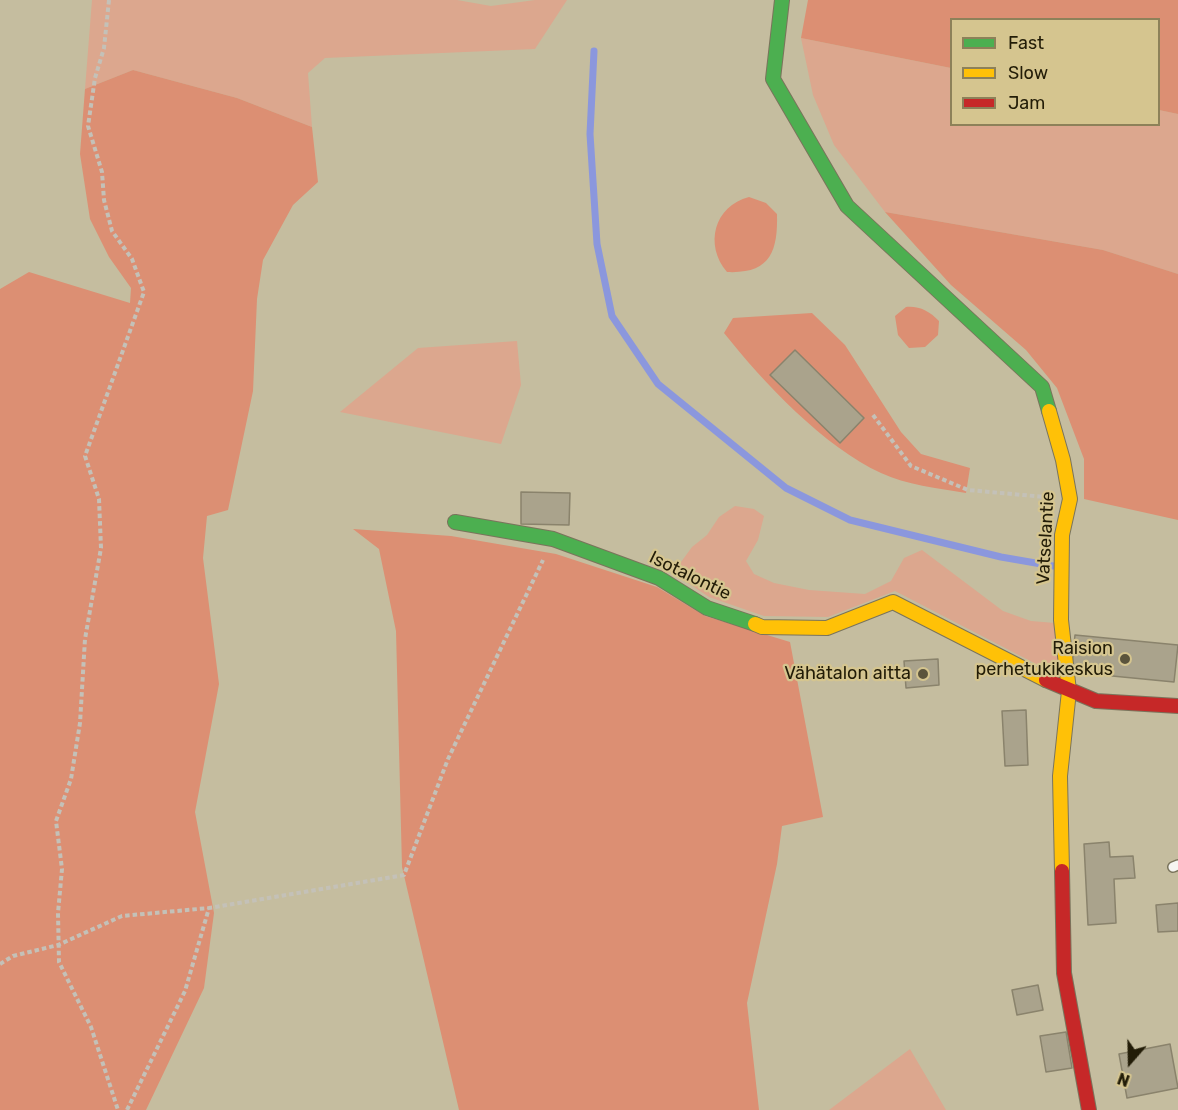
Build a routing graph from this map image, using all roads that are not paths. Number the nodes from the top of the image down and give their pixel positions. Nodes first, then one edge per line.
1 (782, 0) edge
2 (455, 522) dead end
3 (1069, 691) junction
4 (1178, 706) edge
5 (1089, 1110) edge

1 - 3 street, Vatselantie
2 - 3 street, Isotalontie
3 - 4 street, Isotalontie
3 - 5 street, Vatselantie

